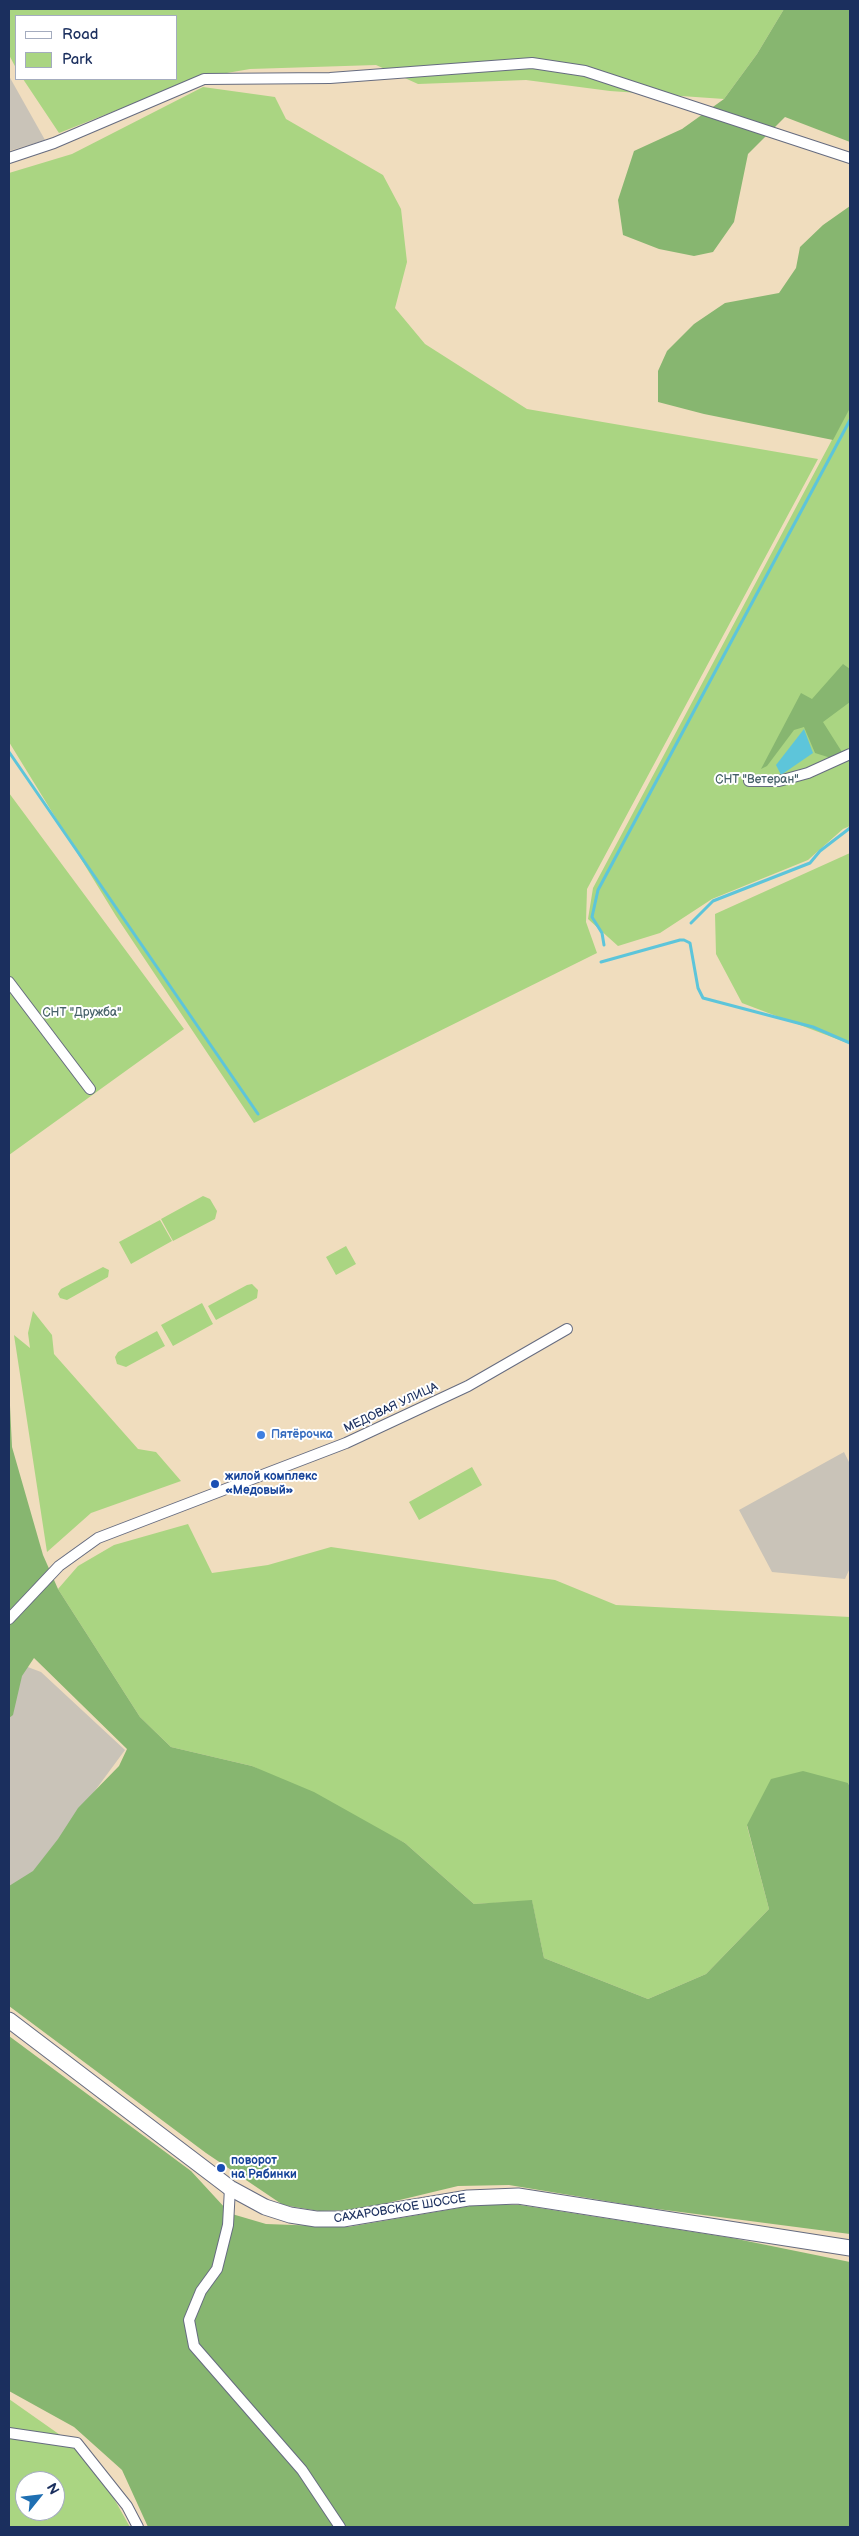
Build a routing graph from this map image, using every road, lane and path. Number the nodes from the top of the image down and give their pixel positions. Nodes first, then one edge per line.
1 (9, 158) edge
2 (850, 158) edge
3 (850, 754) edge
4 (749, 781) dead end
5 (9, 982) edge
6 (90, 1089) dead end
7 (567, 1329) dead end
8 (9, 1619) edge
9 (9, 2020) edge
10 (230, 2188) junction
11 (850, 2248) edge
12 (9, 2433) edge
13 (138, 2527) edge
14 (340, 2527) edge

1 - 2 street
3 - 4 street
5 - 6 street
7 - 8 street, МЕДОВАЯ УЛИЦА
9 - 10 main road, САХАРОВСКОЕ ШОССЕ
10 - 11 main road, САХАРОВСКОЕ ШОССЕ
10 - 14 street
12 - 13 street

